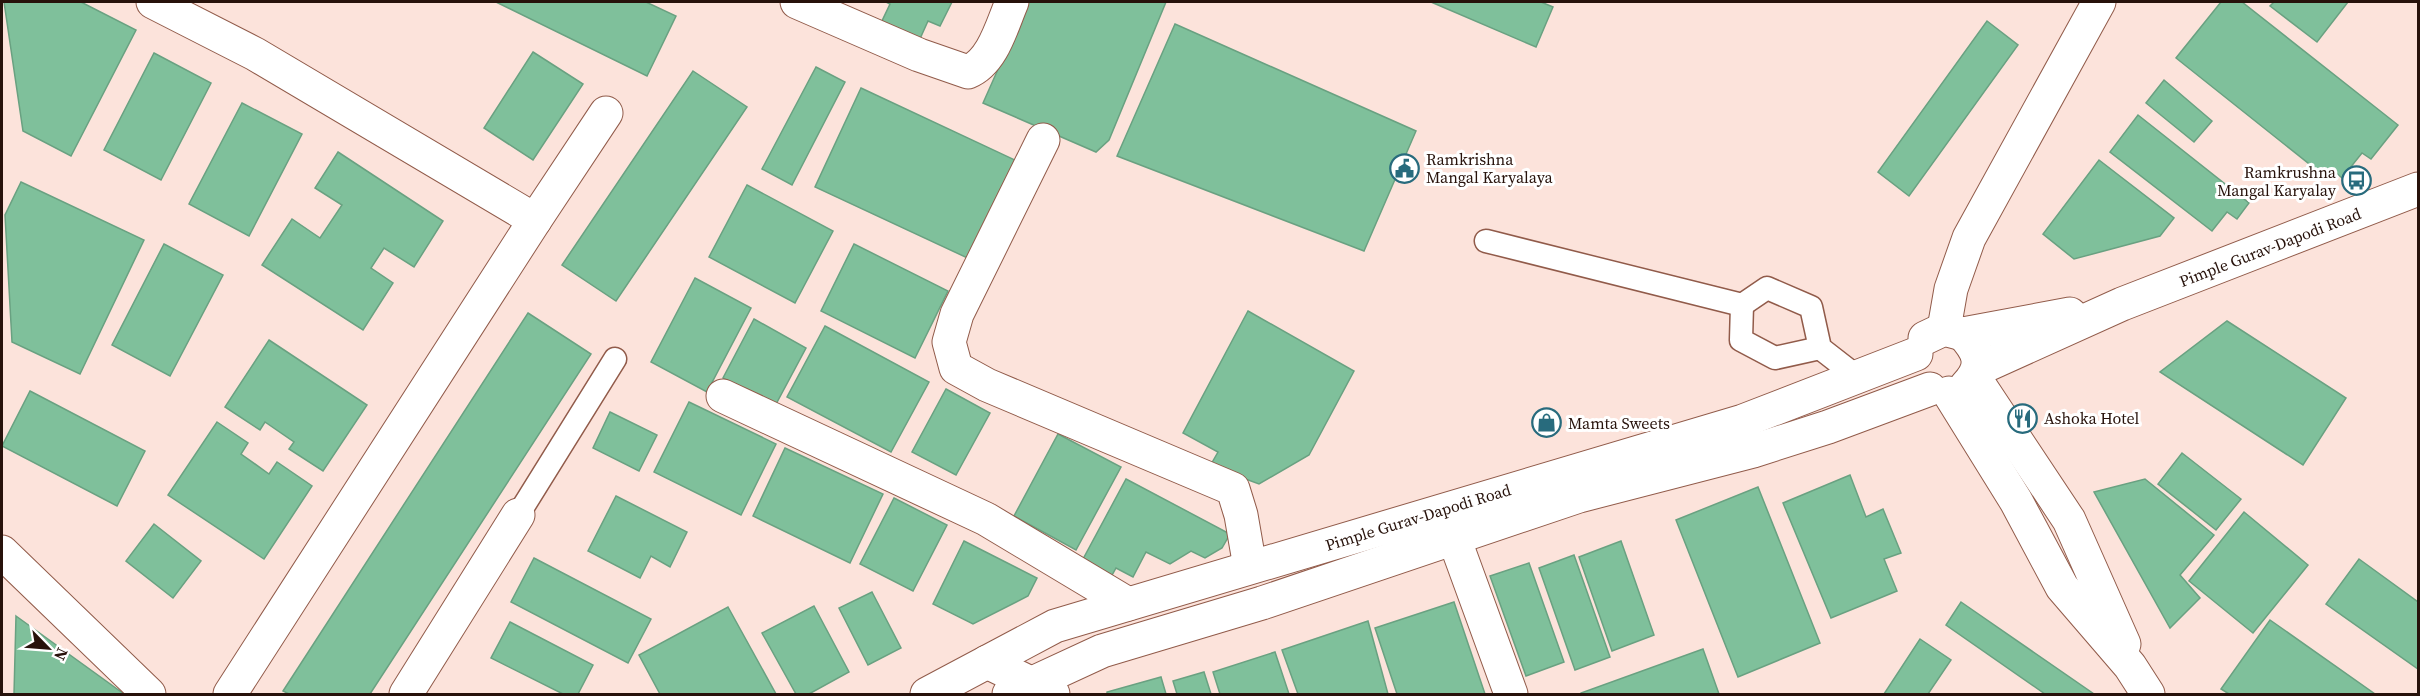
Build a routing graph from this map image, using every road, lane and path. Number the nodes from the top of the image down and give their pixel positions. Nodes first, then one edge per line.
1 (153, 2) edge
2 (797, 2) edge
3 (1012, 2) edge
4 (2098, 2) edge
5 (606, 113) dead end
6 (1043, 140) dead end
7 (2418, 189) edge
8 (535, 220) junction
9 (1486, 241) dead end
10 (2122, 304) junction
11 (1742, 305) junction
12 (1954, 332) junction
13 (1820, 348) junction
14 (1916, 354) junction
15 (615, 359) dead end
16 (1856, 376) junction
17 (1958, 382) junction
18 (723, 396) dead end
19 (518, 515) joint
20 (1454, 538) junction
21 (2, 552) edge
22 (1250, 567) junction
23 (1128, 604) junction
24 (987, 662) junction
25 (1031, 691) edge
26 (149, 694) edge
27 (230, 694) edge
28 (406, 694) edge
29 (927, 694) edge
30 (1511, 694) edge
31 (2148, 694) edge

1 - 8 street
2 - 3 street
4 - 12 street
5 - 8 street
6 - 22 street
7 - 10 street, Pimple Gurav-Dapodi Road
8 - 27 street
9 - 11 lane
10 - 12 street, Pimple Gurav-Dapodi Road
10 - 17 street, Pimple Gurav-Dapodi Road
11 - 13 lane
11 - 13 lane
12 - 14 street
12 - 17 street
13 - 16 lane
14 - 16 street, Pimple Gurav-Dapodi Road
14 - 17 street
15 - 19 lane
16 - 22 street, Pimple Gurav-Dapodi Road
17 - 20 street, Pimple Gurav-Dapodi Road
17 - 31 street
18 - 23 street
19 - 28 street
20 - 25 street, Pimple Gurav-Dapodi Road
20 - 30 street
21 - 26 street
22 - 23 street, Pimple Gurav-Dapodi Road
23 - 24 street, Pimple Gurav-Dapodi Road
24 - 25 street
24 - 29 street, Pimple Gurav-Dapodi Road

